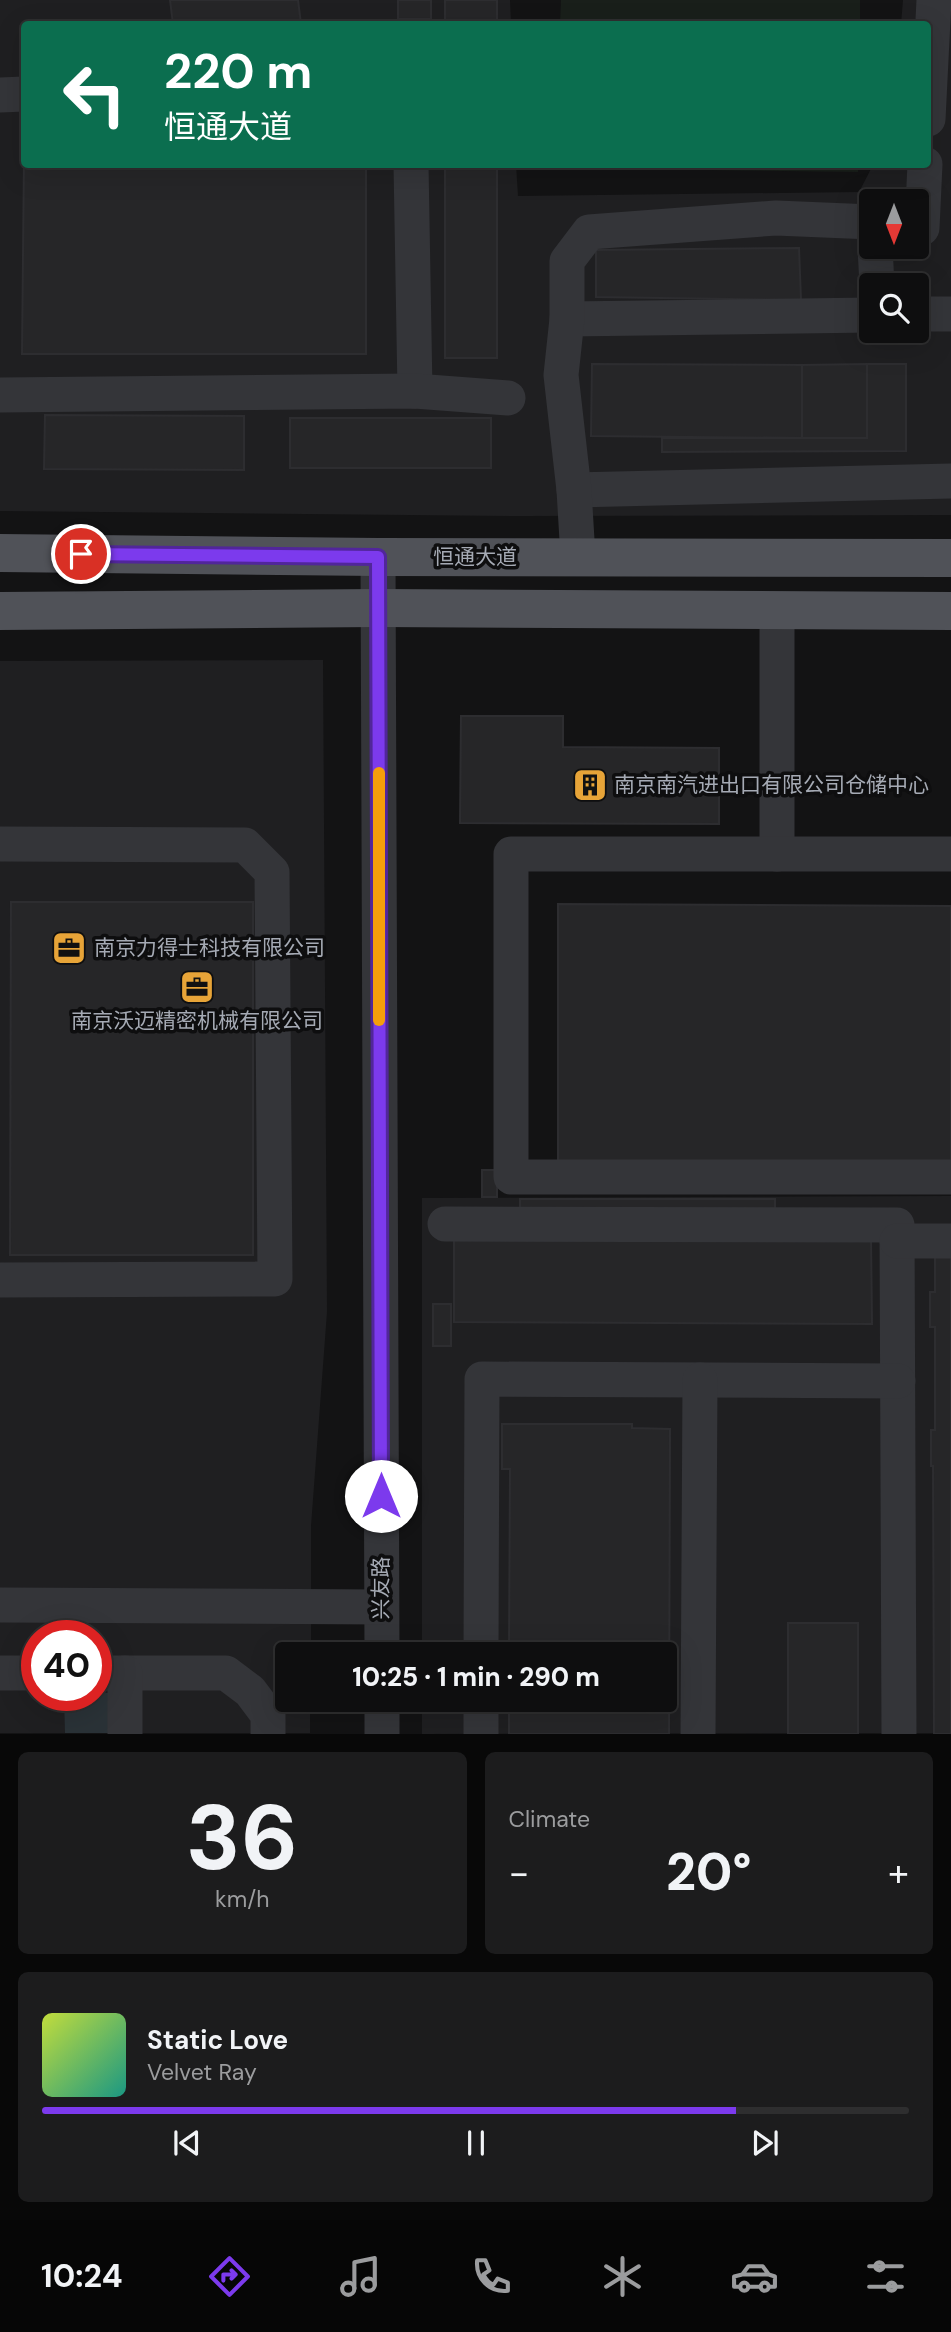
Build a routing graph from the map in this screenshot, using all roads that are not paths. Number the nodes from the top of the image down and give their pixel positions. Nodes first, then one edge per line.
1 (934, 0) edge
2 (931, 60) edge
3 (21, 94) edge
4 (0, 95) edge
5 (411, 168) edge
6 (925, 168) edge
7 (859, 221) edge
8 (930, 229) edge
9 (929, 314) edge
10 (951, 314) edge
11 (859, 315) edge
12 (567, 319) junction
13 (415, 391) junction
14 (0, 394) edge
15 (508, 398) dead end
16 (0, 414) edge
17 (951, 481) edge
18 (574, 490) junction
19 (0, 552) edge
20 (378, 557) junction
21 (578, 557) junction
22 (951, 558) edge
23 (378, 608) junction
24 (777, 610) junction
25 (0, 611) edge
26 (951, 611) edge
27 (0, 844) edge
28 (777, 854) junction
29 (951, 854) edge
30 (951, 1177) edge
31 (445, 1224) dead end
32 (897, 1241) junction
33 (951, 1241) edge
34 (0, 1280) edge
35 (700, 1380) junction
36 (898, 1381) junction
37 (0, 1605) edge
38 (381, 1607) junction
39 (382, 1642) edge
40 (481, 1642) edge
41 (0, 1673) edge
42 (21, 1673) edge
43 (112, 1673) edge
44 (112, 1677) edge
45 (382, 1712) edge
46 (481, 1712) edge
47 (125, 1734) edge
48 (268, 1734) edge
49 (382, 1734) edge
50 (481, 1734) edge
51 (698, 1734) edge
52 (899, 1734) edge

1 - 2 street
3 - 4 street
5 - 13 street
6 - 8 street
7 - 12 street
9 - 10 street
11 - 12 street
12 - 18 street
13 - 14 street
13 - 15 street
14 - 16 street
17 - 18 street
18 - 21 street
19 - 20 main road, 恒通大道
20 - 21 main road, 恒通大道
20 - 23 street, 兴友路
21 - 22 main road, 恒通大道
23 - 24 main road
23 - 25 main road
23 - 38 street, 兴友路
24 - 26 main road
24 - 28 street
27 - 34 street
28 - 29 street
28 - 30 street
31 - 32 street
32 - 33 street
32 - 36 street
35 - 36 street
35 - 40 street
35 - 51 street
36 - 52 street
37 - 38 street
38 - 39 street, 兴友路
41 - 42 street
43 - 48 street
44 - 47 street
45 - 49 street
46 - 50 street

